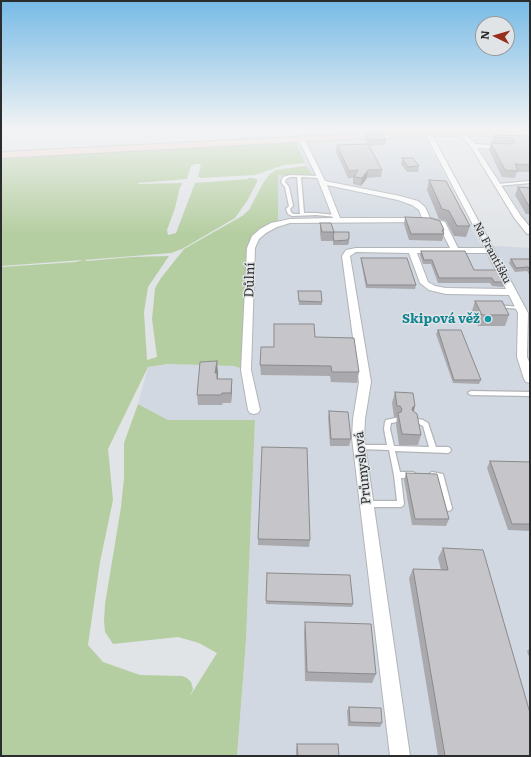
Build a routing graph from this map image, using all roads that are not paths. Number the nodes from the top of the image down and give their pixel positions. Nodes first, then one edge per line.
1 (313, 163) edge
2 (444, 163) edge
3 (484, 163) edge
4 (299, 177) junction
5 (321, 179) junction
6 (530, 182) edge
7 (498, 185) junction
8 (302, 215) junction
9 (337, 218) junction
10 (427, 220) junction
11 (530, 232) edge
12 (412, 250) junction
13 (455, 250) junction
14 (491, 251) junction
15 (513, 292) junction
16 (488, 307) edge
17 (521, 308) junction
18 (530, 379) edge
19 (471, 393) dead end
20 (530, 394) edge
21 (254, 410) dead end
22 (395, 420) dead end
23 (413, 420) edge
24 (359, 447) junction
25 (391, 447) junction
26 (433, 449) junction
27 (448, 450) dead end
28 (397, 475) junction
29 (367, 504) junction
30 (449, 508) dead end
31 (400, 756) edge

1 - 5 street
2 - 14 street, Na Františku
3 - 7 street
4 - 5 lane
4 - 8 lane
4 - 8 lane
5 - 9 street
5 - 10 street
6 - 7 lane
7 - 11 street
8 - 9 lane
9 - 10 street, Důlní
9 - 21 street, Důlní
10 - 13 street
12 - 13 street, Průmyslová
12 - 15 street
12 - 24 street, Průmyslová
13 - 14 street, Průmyslová
14 - 15 street, Na Františku
15 - 17 street, Na Františku
16 - 17 lane
17 - 18 street, Na Františku
19 - 20 lane
22 - 25 lane
23 - 26 lane
24 - 25 lane
24 - 29 street, Průmyslová
25 - 26 lane
25 - 28 lane
26 - 27 lane
28 - 29 lane
28 - 30 lane
29 - 31 street, Průmyslová

